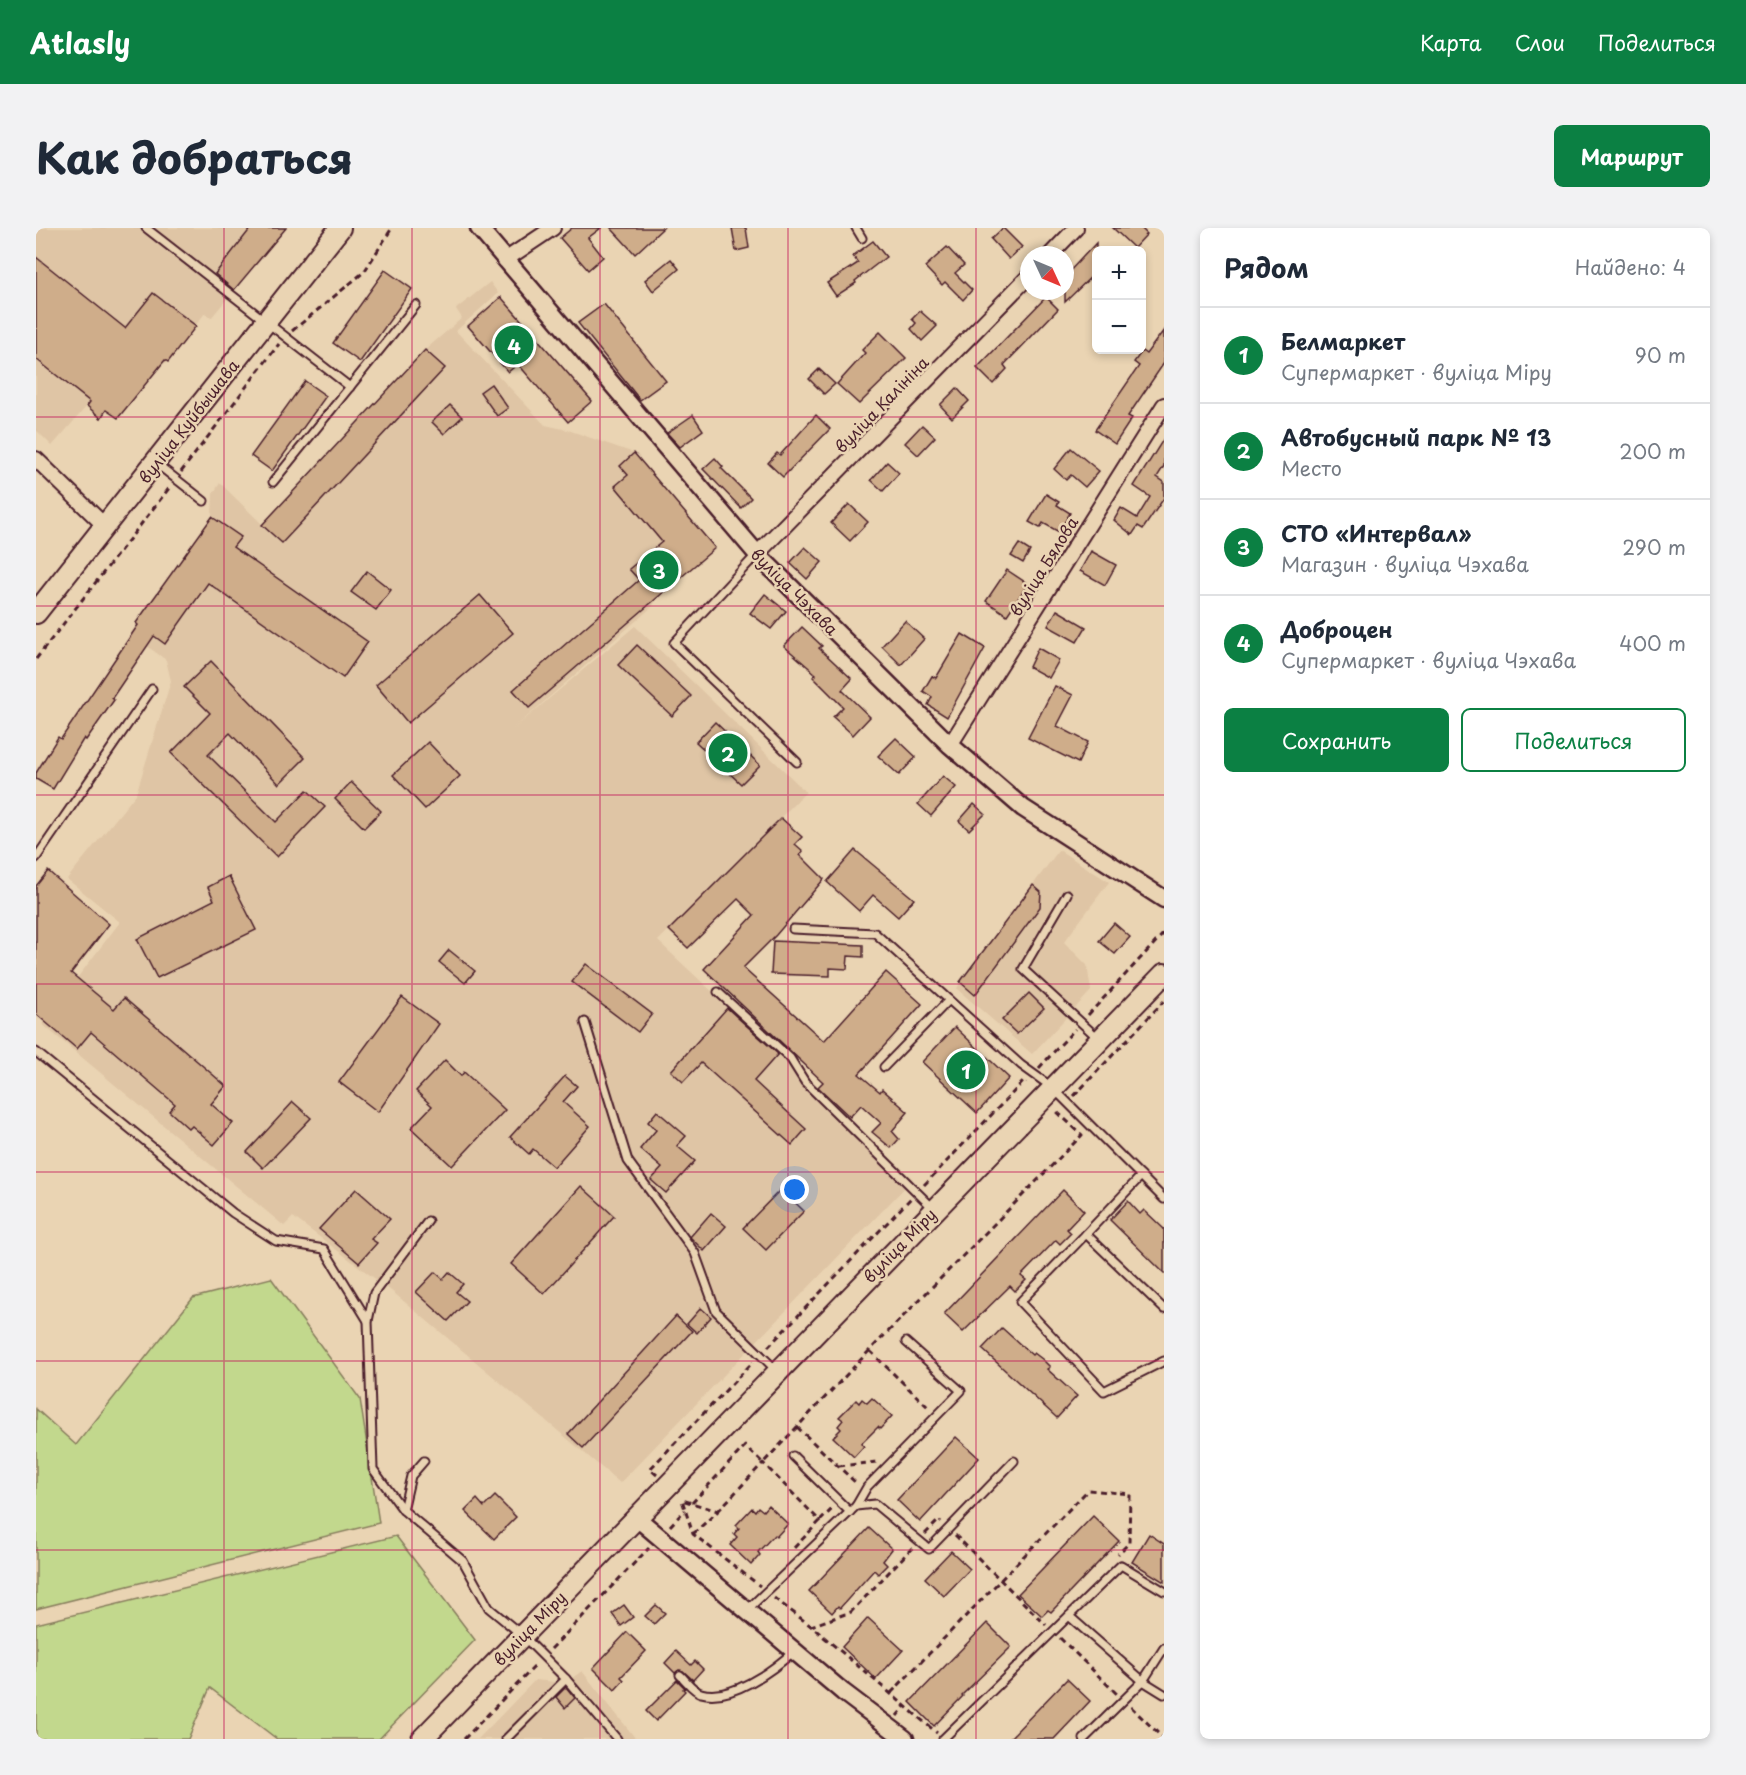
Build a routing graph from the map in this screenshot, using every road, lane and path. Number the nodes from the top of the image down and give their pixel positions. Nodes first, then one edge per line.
1 (146, 228) edge
2 (340, 228) edge
3 (392, 228) edge
4 (478, 228) edge
5 (553, 228) edge
6 (856, 228) edge
7 (1076, 228) edge
8 (862, 238) dead end
9 (1059, 246) edge
10 (505, 260) junction
11 (1020, 285) edge
12 (416, 304) dead end
13 (267, 322) junction
14 (285, 336) junction
15 (350, 387) junction
16 (1164, 405) edge
17 (36, 459) edge
18 (155, 462) junction
19 (176, 480) junction
20 (273, 482) dead end
21 (204, 501) dead end
22 (105, 526) junction
23 (757, 554) junction
24 (36, 613) edge
25 (36, 659) edge
26 (152, 689) dead end
27 (950, 745) junction
28 (797, 762) dead end
29 (36, 858) edge
30 (1067, 894) dead end
31 (1164, 899) edge
32 (793, 929) dead end
33 (1164, 933) edge
34 (1164, 974) edge
35 (718, 992) dead end
36 (949, 1000) junction
37 (1164, 1001) edge
38 (585, 1022) dead end
39 (1081, 1023) junction
40 (1100, 1040) junction
41 (36, 1052) edge
42 (885, 1067) dead end
43 (1033, 1074) junction
44 (1053, 1088) junction
45 (1067, 1103) junction
46 (1058, 1113) dead end
47 (1141, 1176) junction
48 (1164, 1199) edge
49 (934, 1209) junction
50 (428, 1221) dead end
51 (1086, 1234) junction
52 (1164, 1308) edge
53 (368, 1321) junction
54 (906, 1342) dead end
55 (869, 1351) dead end
56 (1164, 1361) edge
57 (777, 1372) junction
58 (924, 1416) dead end
59 (797, 1427) dead end
60 (793, 1456) dead end
61 (424, 1461) dead end
62 (1014, 1461) dead end
63 (763, 1463) junction
64 (838, 1466) junction
65 (872, 1469) dead end
66 (840, 1502) junction
67 (692, 1503) junction
68 (856, 1506) junction
69 (403, 1510) junction
70 (685, 1510) junction
71 (718, 1511) junction
72 (850, 1512) junction
73 (637, 1518) junction
74 (820, 1521) junction
75 (948, 1529) junction
76 (693, 1534) junction
77 (659, 1537) junction
78 (919, 1540) junction
79 (789, 1553) dead end
80 (1113, 1560) dead end
81 (766, 1577) dead end
82 (1001, 1581) junction
83 (758, 1585) junction
84 (766, 1591) junction
85 (1164, 1592) edge
86 (747, 1610) junction
87 (1069, 1616) junction
88 (811, 1626) junction
89 (1053, 1631) junction
90 (522, 1635) junction
91 (1164, 1648) edge
92 (795, 1651) junction
93 (544, 1657) junction
94 (680, 1675) dead end
95 (566, 1679) junction
96 (1143, 1681) junction
97 (891, 1693) junction
98 (1164, 1694) edge
99 (1124, 1700) junction
100 (941, 1736) edge
101 (422, 1739) edge
102 (464, 1739) edge
103 (506, 1739) edge
104 (617, 1739) edge
105 (905, 1739) edge
106 (1084, 1739) edge
107 (1164, 1739) edge

1 - 13 lane
2 - 13 main road, вуліца Куйбышава
3 - 14 path
4 - 10 street, вуліца Чэхава
5 - 10 street
6 - 8 lane
7 - 9 street
10 - 23 street, вуліца Чэхава
11 - 23 street, вуліца Калініна
12 - 15 lane
13 - 14 lane
13 - 18 main road, вуліца Куйбышава
14 - 15 lane
14 - 19 path
15 - 20 lane
16 - 27 street, вуліца Бялова
17 - 22 street
18 - 19 lane
18 - 22 main road, вуліца Куйбышава
19 - 21 lane
19 - 25 path
22 - 24 main road, вуліца Куйбышава
23 - 27 street, вуліца Чэхава
23 - 28 lane
26 - 29 lane
27 - 31 street, вуліца Чэхава
30 - 39 lane
32 - 36 lane
33 - 39 path
34 - 40 main road, вуліца Міру
35 - 49 lane
36 - 42 lane
36 - 43 lane
37 - 45 path
38 - 57 lane
39 - 40 lane
39 - 43 path
40 - 44 main road, вуліца Міру
41 - 53 lane
43 - 44 lane
44 - 45 lane
44 - 49 main road, вуліца Міру
45 - 46 path
45 - 47 lane
47 - 48 lane
47 - 51 lane
49 - 57 main road, вуліца Міру
50 - 53 lane
51 - 52 lane
51 - 56 lane
53 - 69 lane
54 - 68 lane
55 - 58 path
57 - 73 main road, вуліца Міру
59 - 64 path
60 - 66 lane
61 - 69 lane
62 - 75 lane
63 - 67 path
63 - 71 path
63 - 74 path
64 - 65 path
64 - 66 path
66 - 72 lane
66 - 74 path
67 - 70 path
67 - 71 path
68 - 72 lane
68 - 78 lane
69 - 90 lane
70 - 76 path
70 - 77 path
71 - 76 path
72 - 84 lane
73 - 77 street
73 - 90 main road, вуліца Міру
74 - 79 path
75 - 78 path
75 - 78 lane
75 - 82 path
76 - 83 path
77 - 86 street
77 - 93 path
78 - 88 path
80 - 82 path
81 - 83 path
82 - 89 path
82 - 97 path
83 - 84 path
84 - 86 lane
84 - 88 path
85 - 87 lane
86 - 92 street
87 - 89 lane
87 - 96 lane
88 - 97 path
89 - 99 path
89 - 100 lane
90 - 93 lane
90 - 101 main road, вуліца Міру
91 - 96 lane
92 - 94 lane
92 - 105 street
93 - 95 lane
93 - 102 path
95 - 103 lane
95 - 104 lane
96 - 98 lane
96 - 99 lane
97 - 100 path
99 - 106 lane
99 - 107 path

